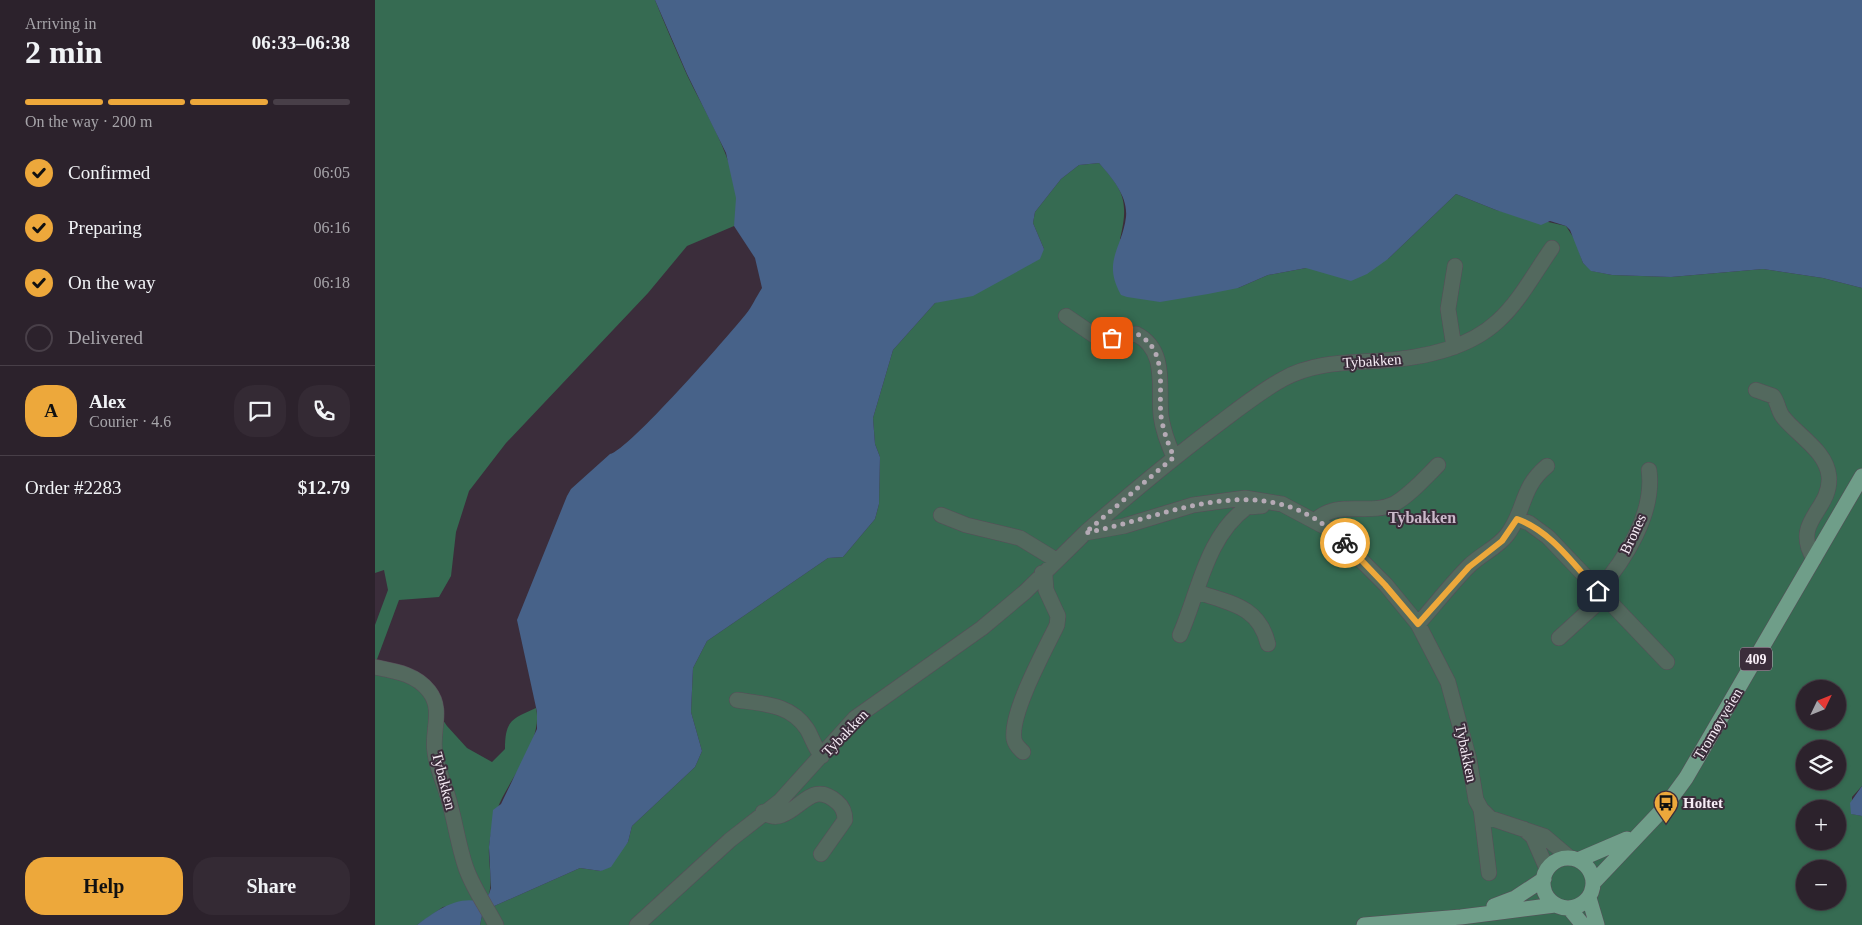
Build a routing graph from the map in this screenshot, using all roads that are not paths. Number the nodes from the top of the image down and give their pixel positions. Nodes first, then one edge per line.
1 (1552, 248) dead end
2 (1455, 266) dead end
3 (1066, 316) dead end
4 (1454, 347) junction
5 (1756, 390) dead end
6 (1174, 457) junction
7 (1438, 465) dead end
8 (1547, 466) dead end
9 (1649, 470) dead end
10 (1862, 476) edge
11 (1264, 500) junction
12 (941, 515) dead end
13 (1517, 519) junction
14 (1316, 520) junction
15 (1085, 533) junction
16 (1814, 559) junction
17 (1056, 560) junction
18 (1042, 573) junction
19 (1197, 592) junction
20 (1601, 594) junction
21 (1418, 624) junction
22 (1180, 636) dead end
23 (1559, 638) dead end
24 (1268, 644) dead end
25 (1667, 662) dead end
26 (375, 667) edge
27 (737, 700) dead end
28 (1023, 752) dead end
29 (822, 756) junction
30 (1481, 809) junction
31 (763, 812) junction
32 (1523, 828) junction
33 (1637, 834) junction
34 (821, 854) dead end
35 (1574, 859) junction
36 (1489, 873) dead end
37 (1545, 874) junction
38 (1593, 883) junction
39 (1589, 898) junction
40 (1562, 907) junction
41 (1477, 913) junction
42 (493, 920) edge
43 (637, 925) edge
44 (1364, 925) edge
45 (1583, 925) edge
46 (1597, 925) edge

1 - 4 street, Tybakken
2 - 4 street
3 - 6 street
4 - 6 street, Tybakken
5 - 16 street
6 - 15 street, Tybakken
7 - 14 street
8 - 13 street
9 - 20 street, Brones
10 - 16 main road, Tromøyveien / 409
11 - 14 street, Tybakken
11 - 15 street, Tybakken
11 - 19 street
12 - 17 street
13 - 20 street
13 - 21 street
14 - 21 street, Tybakken
15 - 17 street, Tybakken
16 - 33 main road, Tromøyveien / 409
17 - 18 street, Tybakken
18 - 28 street
18 - 29 street, Tybakken
19 - 22 street
19 - 24 street
20 - 23 street, Brones
20 - 25 street
21 - 30 street, Tybakken
26 - 42 street, Tybakken
27 - 29 street
29 - 31 street, Tybakken
30 - 32 street
30 - 36 street, Tybakken
31 - 34 street
31 - 43 street, Tybakken
32 - 35 street
32 - 37 street
33 - 35 main road, Tromøyveien / 409
33 - 38 main road, Tromøyveien / 409
35 - 37 main road, 409
35 - 38 main road
37 - 40 main road
37 - 41 main road, 409
38 - 39 main road, 409
39 - 40 main road, 409
39 - 46 main road
40 - 41 main road, 409
40 - 45 main road
41 - 44 main road, 409

